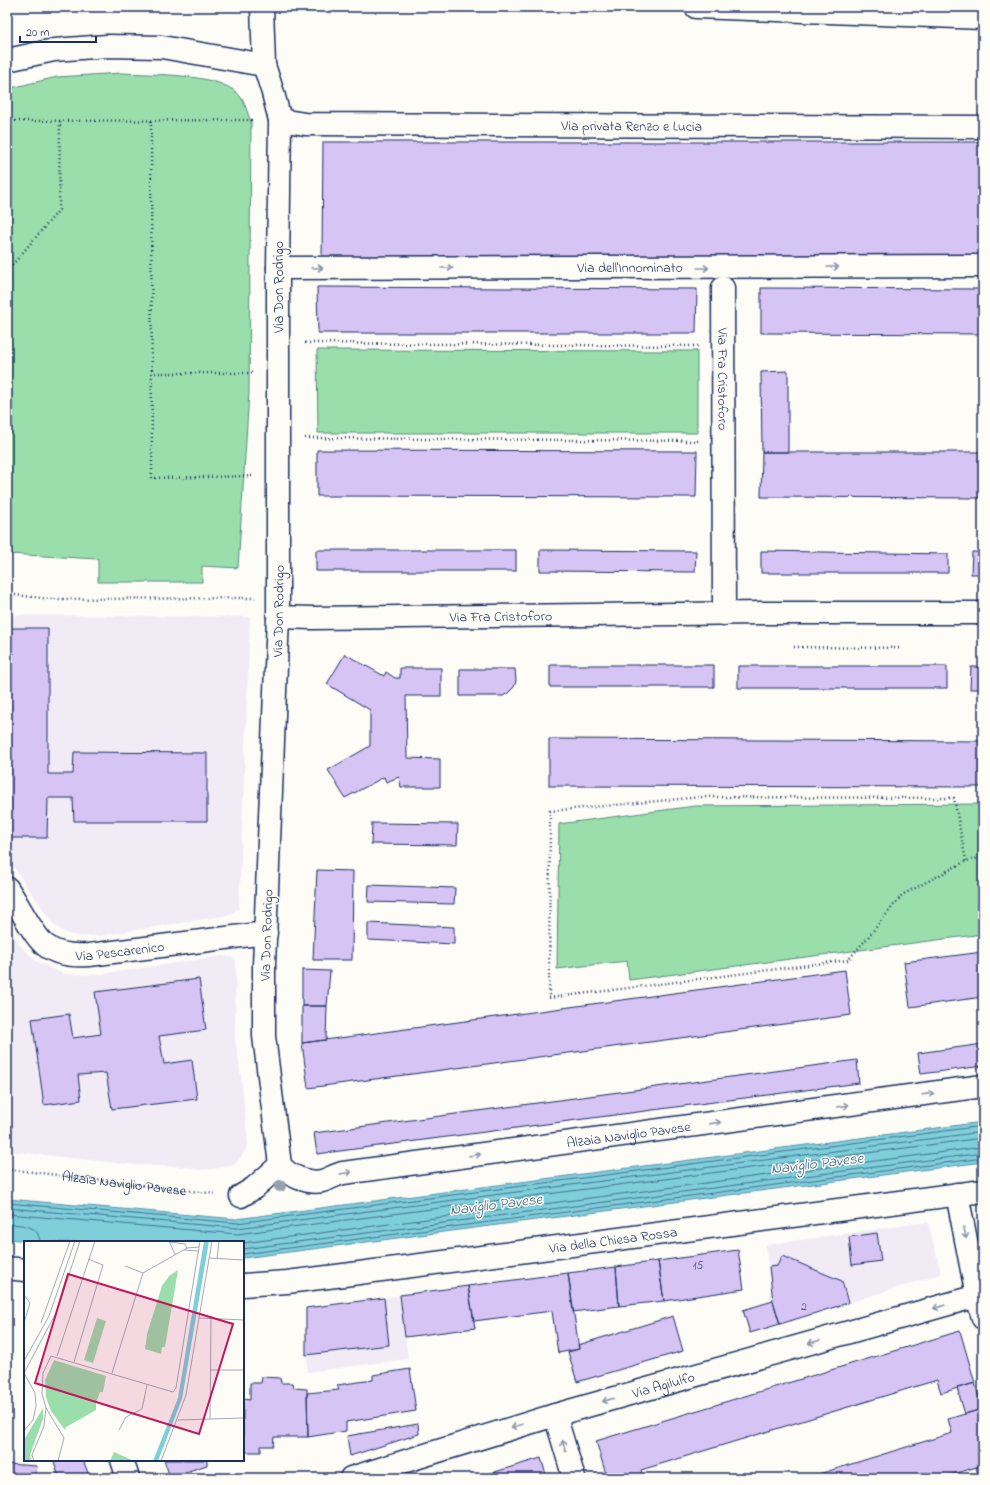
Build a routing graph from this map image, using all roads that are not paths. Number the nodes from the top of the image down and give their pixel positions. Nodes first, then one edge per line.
1 (262, 7) edge
2 (696, 7) edge
3 (961, 18) junction
4 (983, 18) edge
5 (983, 21) edge
6 (7, 60) edge
7 (264, 65) junction
8 (280, 120) junction
9 (983, 127) edge
10 (983, 266) edge
11 (278, 268) junction
12 (723, 288) dead end
13 (983, 613) edge
14 (724, 614) junction
15 (278, 617) junction
16 (7, 888) edge
17 (266, 932) junction
18 (983, 1086) edge
19 (280, 1165) junction
20 (983, 1191) edge
21 (957, 1194) junction
22 (241, 1196) road end
23 (7, 1268) edge
24 (24, 1270) edge
25 (244, 1285) edge
26 (977, 1296) junction
27 (983, 1318) edge
28 (555, 1415) junction
29 (122, 1461) edge
30 (128, 1478) edge
31 (351, 1478) edge
32 (574, 1478) edge

1 - 7 main road, Via Don Rodrigo
2 - 3 main road
3 - 4 main road
3 - 5 main road
6 - 7 main road
7 - 8 main road, Via Don Rodrigo
8 - 9 main road, Via privata Renzo e Lucia
8 - 11 main road, Via Don Rodrigo
11 -> 10 main road, Via dell'Innominato
11 - 15 main road, Via Don Rodrigo
12 - 14 main road, Via Fra Cristoforo
13 - 14 main road, Via Fra Cristoforo
14 - 15 main road, Via Fra Cristoforo
15 - 17 main road, Via Don Rodrigo
16 - 17 main road, Via Pescarenico
17 - 19 main road, Via Don Rodrigo
19 -> 18 main road, Alzaia Naviglio Pavese
19 - 22 main road
20 - 21 main road, Via della Chiesa Rossa
21 - 25 main road, Via della Chiesa Rossa
21 -> 26 main road
23 - 24 main road
26 - 27 main road
26 -> 28 main road, Via Agilulfo
28 -> 31 main road, Via Agilulfo
32 -> 28 main road
29 - 30 main road

